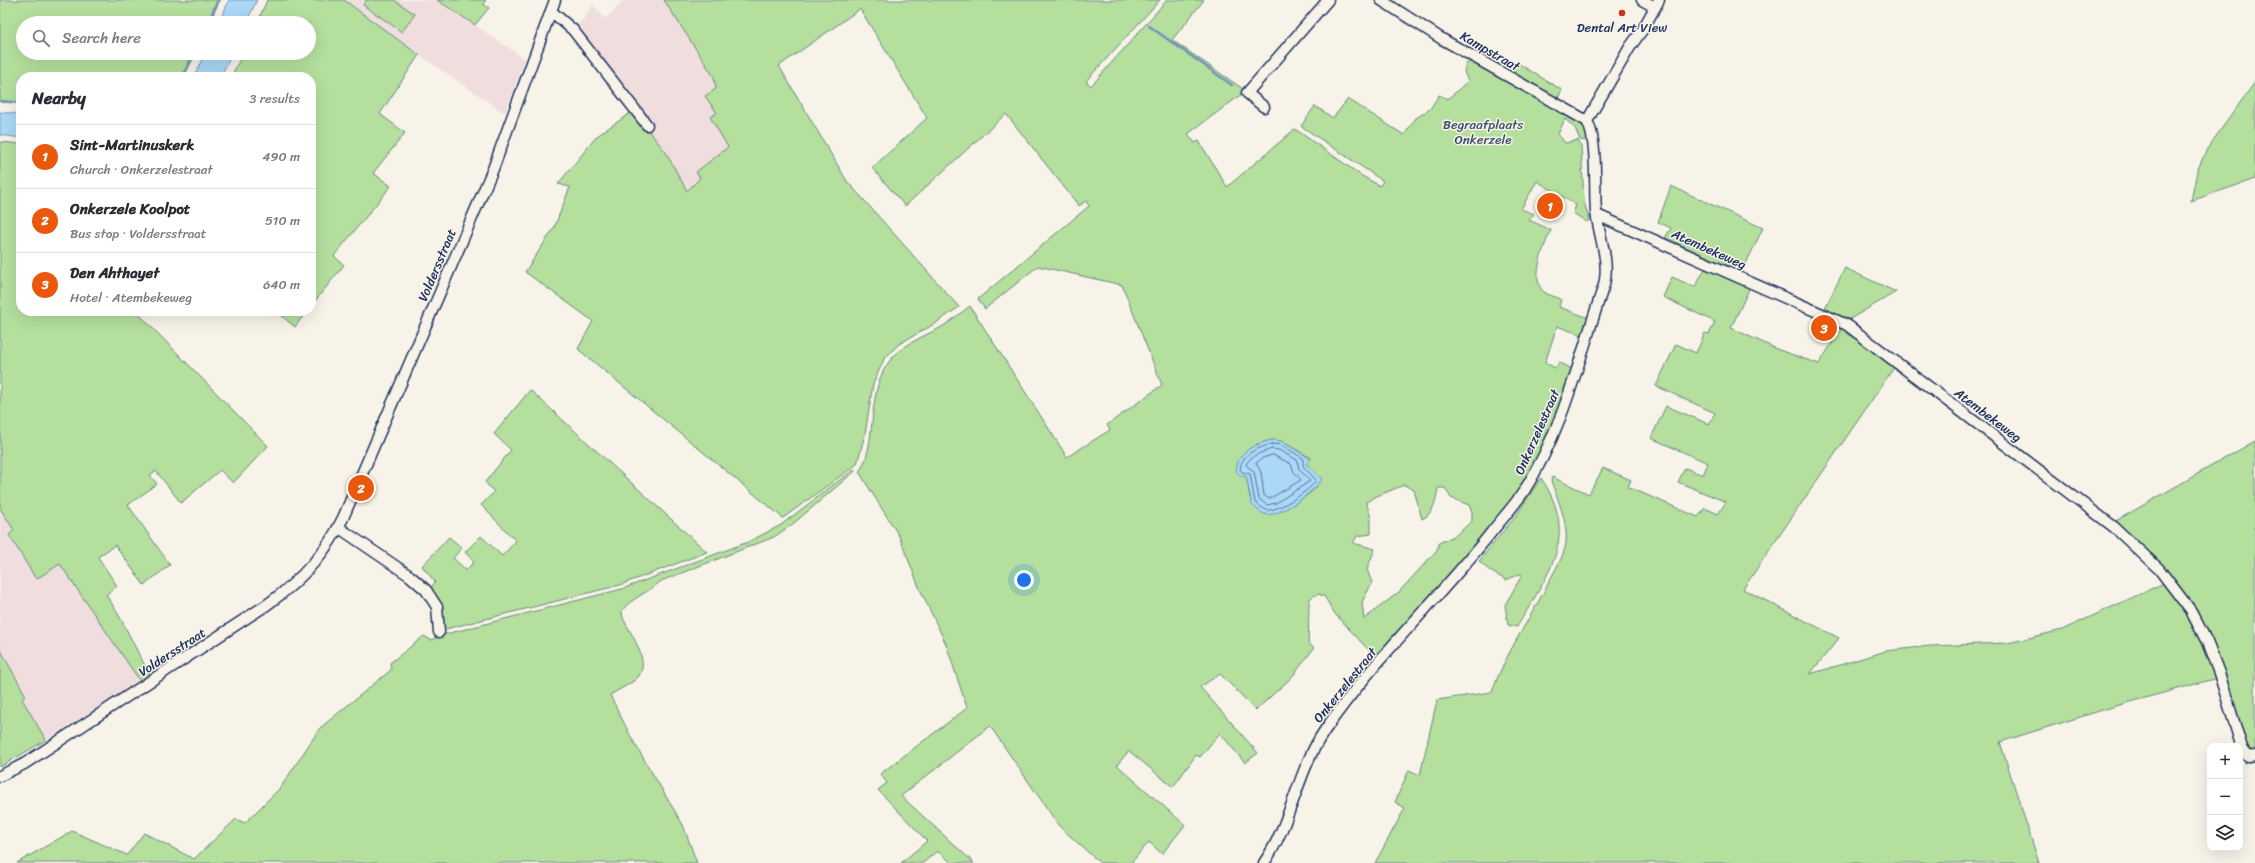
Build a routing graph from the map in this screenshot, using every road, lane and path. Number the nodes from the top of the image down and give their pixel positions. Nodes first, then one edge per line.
1 (555, 0) edge
2 (1328, 0) edge
3 (1381, 0) edge
4 (1642, 0) edge
5 (1657, 4) edge
6 (551, 11) junction
7 (1264, 107) dead end
8 (1586, 122) junction
9 (647, 125) dead end
10 (1597, 214) junction
11 (338, 527) junction
12 (440, 632) dead end
13 (2252, 756) edge
14 (0, 776) edge
15 (1264, 863) edge

1 - 6 street, Voldersstraat
2 - 7 street
3 - 8 street, Kampstraat
4 - 5 street
5 - 8 street
6 - 9 street
6 - 11 street, Voldersstraat
8 - 10 street, Onkerzelestraat
10 - 13 street, Atembekeweg
10 - 15 street, Onkerzelestraat
11 - 12 street
11 - 14 street, Voldersstraat

